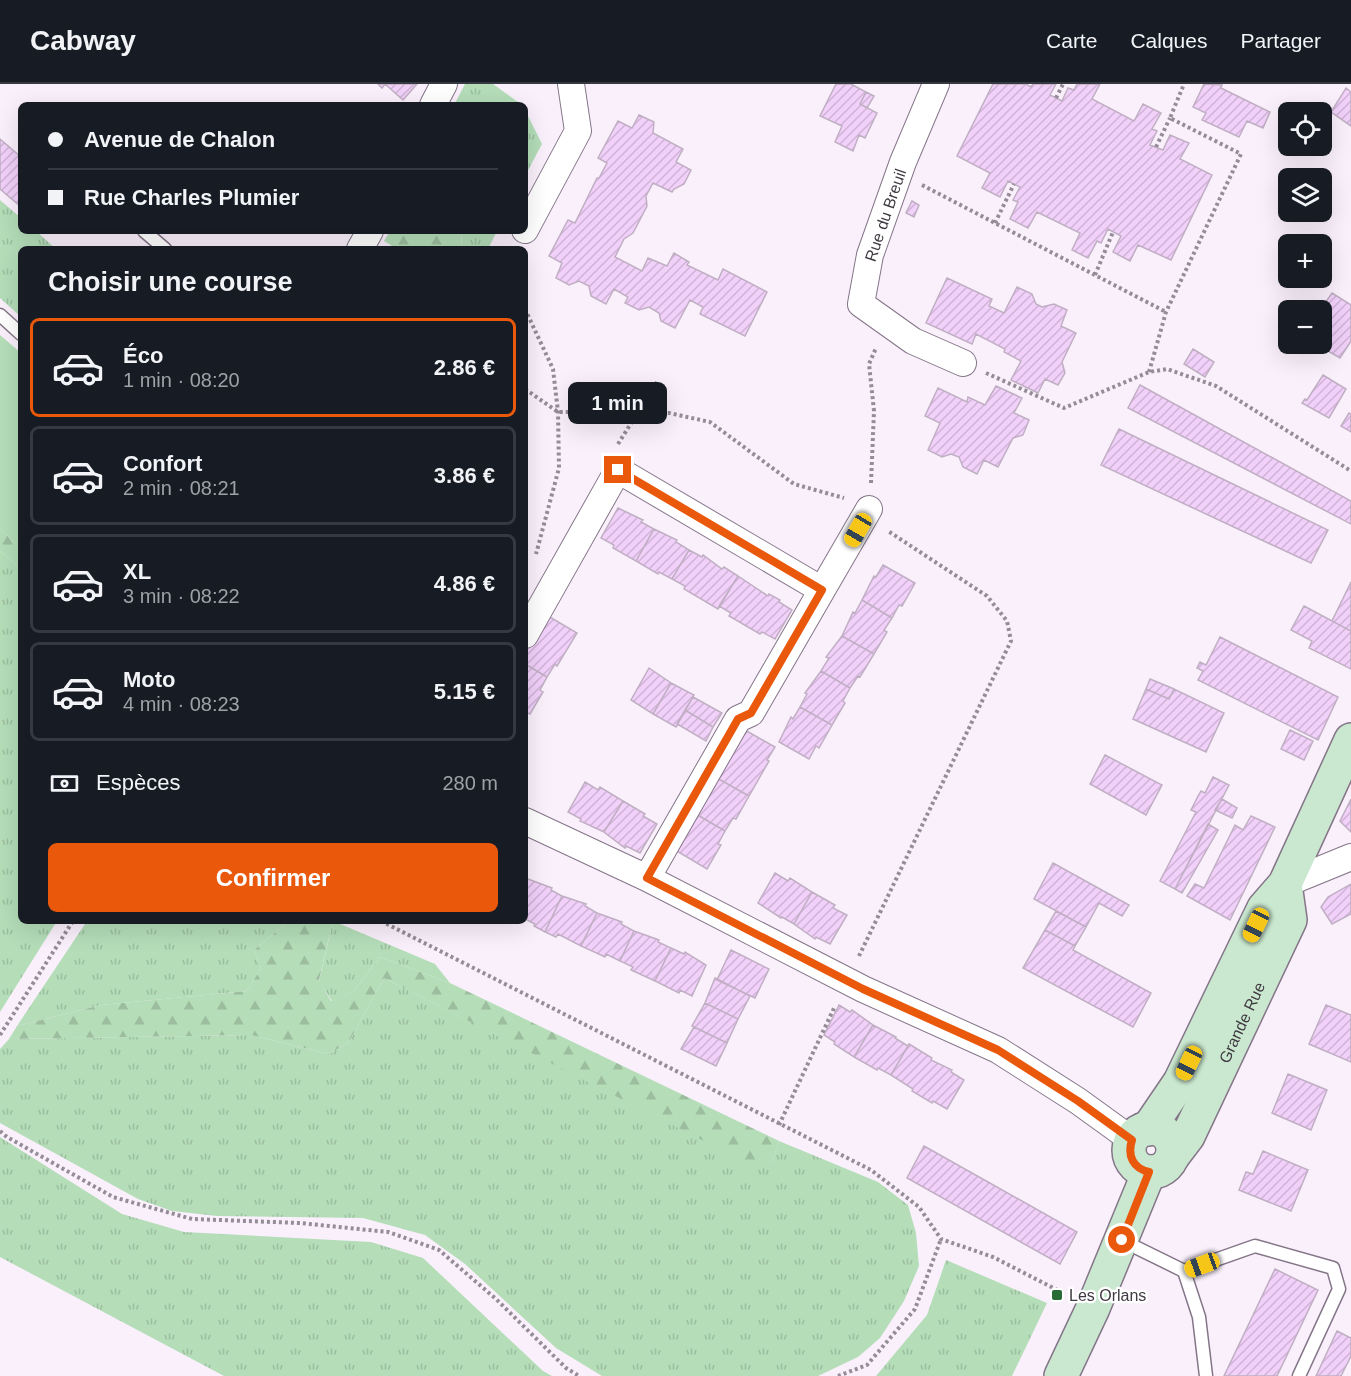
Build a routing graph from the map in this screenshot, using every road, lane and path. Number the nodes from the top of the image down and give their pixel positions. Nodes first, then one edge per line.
1 (444, 84) edge
2 (571, 84) edge
3 (936, 84) edge
4 (1063, 84) edge
5 (1184, 84) edge
6 (1056, 98) dead end
7 (435, 102) edge
8 (1170, 118) junction
9 (1156, 147) dead end
10 (899, 173) junction
11 (1014, 184) dead end
12 (995, 223) junction
13 (528, 224) edge
14 (1113, 232) dead end
15 (148, 234) edge
16 (162, 246) edge
17 (1095, 275) junction
18 (1166, 312) junction
19 (0, 315) edge
20 (528, 315) edge
21 (887, 323) junction
22 (18, 331) edge
23 (963, 363) joint
24 (1149, 372) junction
25 (657, 382) dead end
26 (528, 391) edge
27 (558, 412) junction
28 (636, 413) junction
29 (618, 470) junction
30 (1351, 471) edge
31 (869, 509) junction
32 (535, 557) dead end
33 (822, 590) junction
34 (528, 630) edge
35 (1351, 740) edge
36 (528, 822) edge
37 (1351, 857) edge
38 (647, 878) junction
39 (1285, 884) junction
40 (72, 924) edge
41 (387, 924) edge
42 (847, 981) junction
43 (0, 1035) edge
44 (779, 1125) junction
45 (0, 1131) edge
46 (1140, 1134) junction
47 (1161, 1165) junction
48 (941, 1239) junction
49 (1122, 1240) junction
50 (1184, 1271) junction
51 (1093, 1308) junction
52 (579, 1376) edge
53 (838, 1376) edge
54 (1061, 1376) edge
55 (1206, 1376) edge
56 (1299, 1376) edge

1 - 7 street
2 - 13 street
3 - 10 street, Rue du Breuil
4 - 6 path
5 - 8 path
8 - 9 path
8 - 18 path
10 - 12 path
10 - 21 street, Rue du Breuil
11 - 12 path
12 - 17 path
14 - 17 path
15 - 16 lane
17 - 18 path
18 - 24 path
19 - 22 lane
20 - 27 path
21 - 23 street, Rue du Breuil
21 - 31 path
23 - 24 path
24 - 30 path
25 - 28 path
26 - 27 path
27 - 28 path
27 - 32 path
28 - 29 path
28 - 31 path
29 - 33 street
29 - 34 street
31 - 33 street
31 - 42 path
33 - 38 street
35 - 39 main road, Grande Rue
36 - 38 street
37 - 39 street
38 - 42 street
39 - 46 main road, Grande Rue
39 - 47 main road, Grande Rue
40 - 43 path
41 - 44 path
42 - 44 path
42 - 46 street
44 - 48 path
45 - 52 path
46 - 47 main road
47 - 49 main road, Grande Rue
48 - 51 path
48 - 53 path
49 - 50 lane
49 - 51 main road, Grande Rue
50 - 55 lane
50 - 56 lane
51 - 54 main road, Grande Rue

